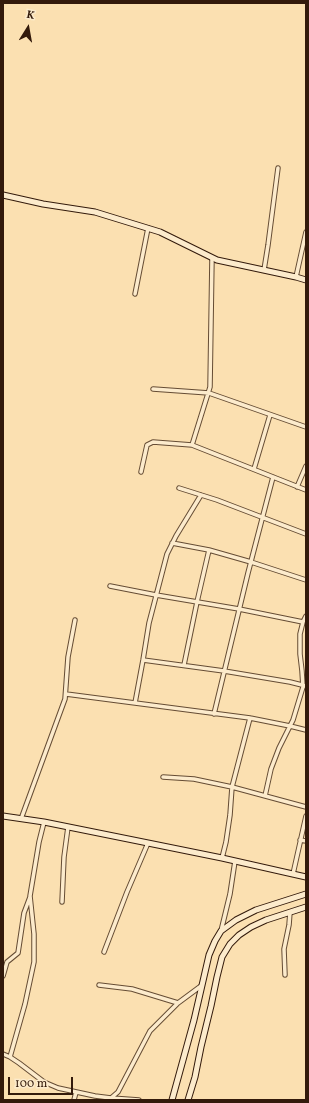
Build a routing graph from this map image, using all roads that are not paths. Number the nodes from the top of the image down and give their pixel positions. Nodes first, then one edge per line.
1 (278, 168) dead end
2 (3, 195) edge
3 (148, 228) junction
4 (306, 232) edge
5 (212, 258) junction
6 (264, 270) junction
7 (296, 277) junction
8 (306, 280) edge
9 (135, 294) dead end
10 (153, 389) dead end
11 (209, 393) junction
12 (270, 415) junction
13 (306, 427) edge
14 (192, 445) junction
15 (306, 466) edge
16 (254, 469) junction
17 (141, 472) dead end
18 (273, 477) junction
19 (297, 487) junction
20 (179, 488) dead end
21 (306, 490) edge
22 (201, 495) junction
23 (262, 518) junction
24 (306, 534) edge
25 (172, 543) junction
26 (208, 550) junction
27 (251, 562) junction
28 (306, 580) edge
29 (110, 586) dead end
30 (156, 595) junction
31 (197, 602) junction
32 (239, 609) junction
33 (306, 616) edge
34 (75, 620) dead end
35 (303, 622) junction
36 (143, 660) junction
37 (184, 665) junction
38 (224, 671) junction
39 (304, 686) edge
40 (66, 694) junction
41 (135, 703) junction
42 (214, 714) junction
43 (250, 718) junction
44 (290, 726) junction
45 (306, 730) edge
46 (201, 774) dead end
47 (163, 778) dead end
48 (201, 781) junction
49 (232, 787) junction
50 (265, 796) junction
51 (306, 808) edge
52 (3, 816) edge
53 (306, 816) edge
54 (21, 819) junction
55 (44, 822) junction
56 (68, 827) junction
57 (300, 840) junction
58 (306, 841) edge
59 (148, 843) junction
60 (222, 858) junction
61 (235, 861) junction
62 (293, 874) junction
63 (306, 877) edge
64 (306, 894) edge
65 (30, 896) junction
66 (62, 902) dead end
67 (306, 907) edge
68 (290, 912) junction
69 (221, 931) junction
70 (104, 952) dead end
71 (285, 975) dead end
72 (3, 976) edge
73 (99, 985) dead end
74 (201, 986) junction
75 (178, 1003) junction
76 (3, 1054) edge
77 (10, 1057) junction
78 (76, 1092) junction
79 (111, 1098) junction
80 (74, 1100) edge
81 (139, 1100) edge
82 (172, 1100) edge
83 (188, 1100) edge

1 - 6 street
2 - 3 street
3 - 5 street
3 - 9 street
4 - 7 street
5 - 6 street
5 - 11 street
6 - 7 street
7 - 8 street
10 - 11 street
11 - 12 street
11 - 14 street
12 - 13 street
12 - 16 street
14 - 16 street
14 - 17 street
15 - 19 street
16 - 18 street
18 - 19 street
18 - 23 street
19 - 21 street
20 - 22 street
22 - 23 street
22 - 25 street
23 - 24 street
23 - 27 street
25 - 26 street
25 - 30 street
26 - 27 street
26 - 31 street
27 - 28 street
27 - 32 street
29 - 30 street
30 - 31 street
30 - 36 street
31 - 32 street
31 - 37 street
32 - 35 street
32 - 38 street
33 - 35 street
34 - 40 street
35 - 39 street
36 - 37 street
36 - 41 street
37 - 38 street
38 - 39 street
38 - 42 street
39 - 44 street
40 - 41 street
40 - 54 street
41 - 42 street
42 - 43 street
43 - 44 street
43 - 49 street
44 - 45 street
44 - 50 street
46 - 48 street
47 - 48 street
48 - 49 street
49 - 50 street
49 - 60 street
50 - 51 street
52 - 54 street
53 - 57 street
54 - 55 street
55 - 56 street
55 - 65 street
56 - 59 street
56 - 66 street
57 - 58 street
57 - 62 street
59 - 60 street
59 - 70 street
60 - 61 street
61 - 62 street
61 - 69 street
62 - 63 street
64 - 69 street
65 - 72 street
65 - 77 street
67 - 68 street
68 - 71 street
68 - 83 street
69 - 74 street
73 - 75 street
74 - 75 street
74 - 82 street
75 - 79 street
76 - 77 street
77 - 78 street
78 - 79 street
78 - 80 street
79 - 81 street

